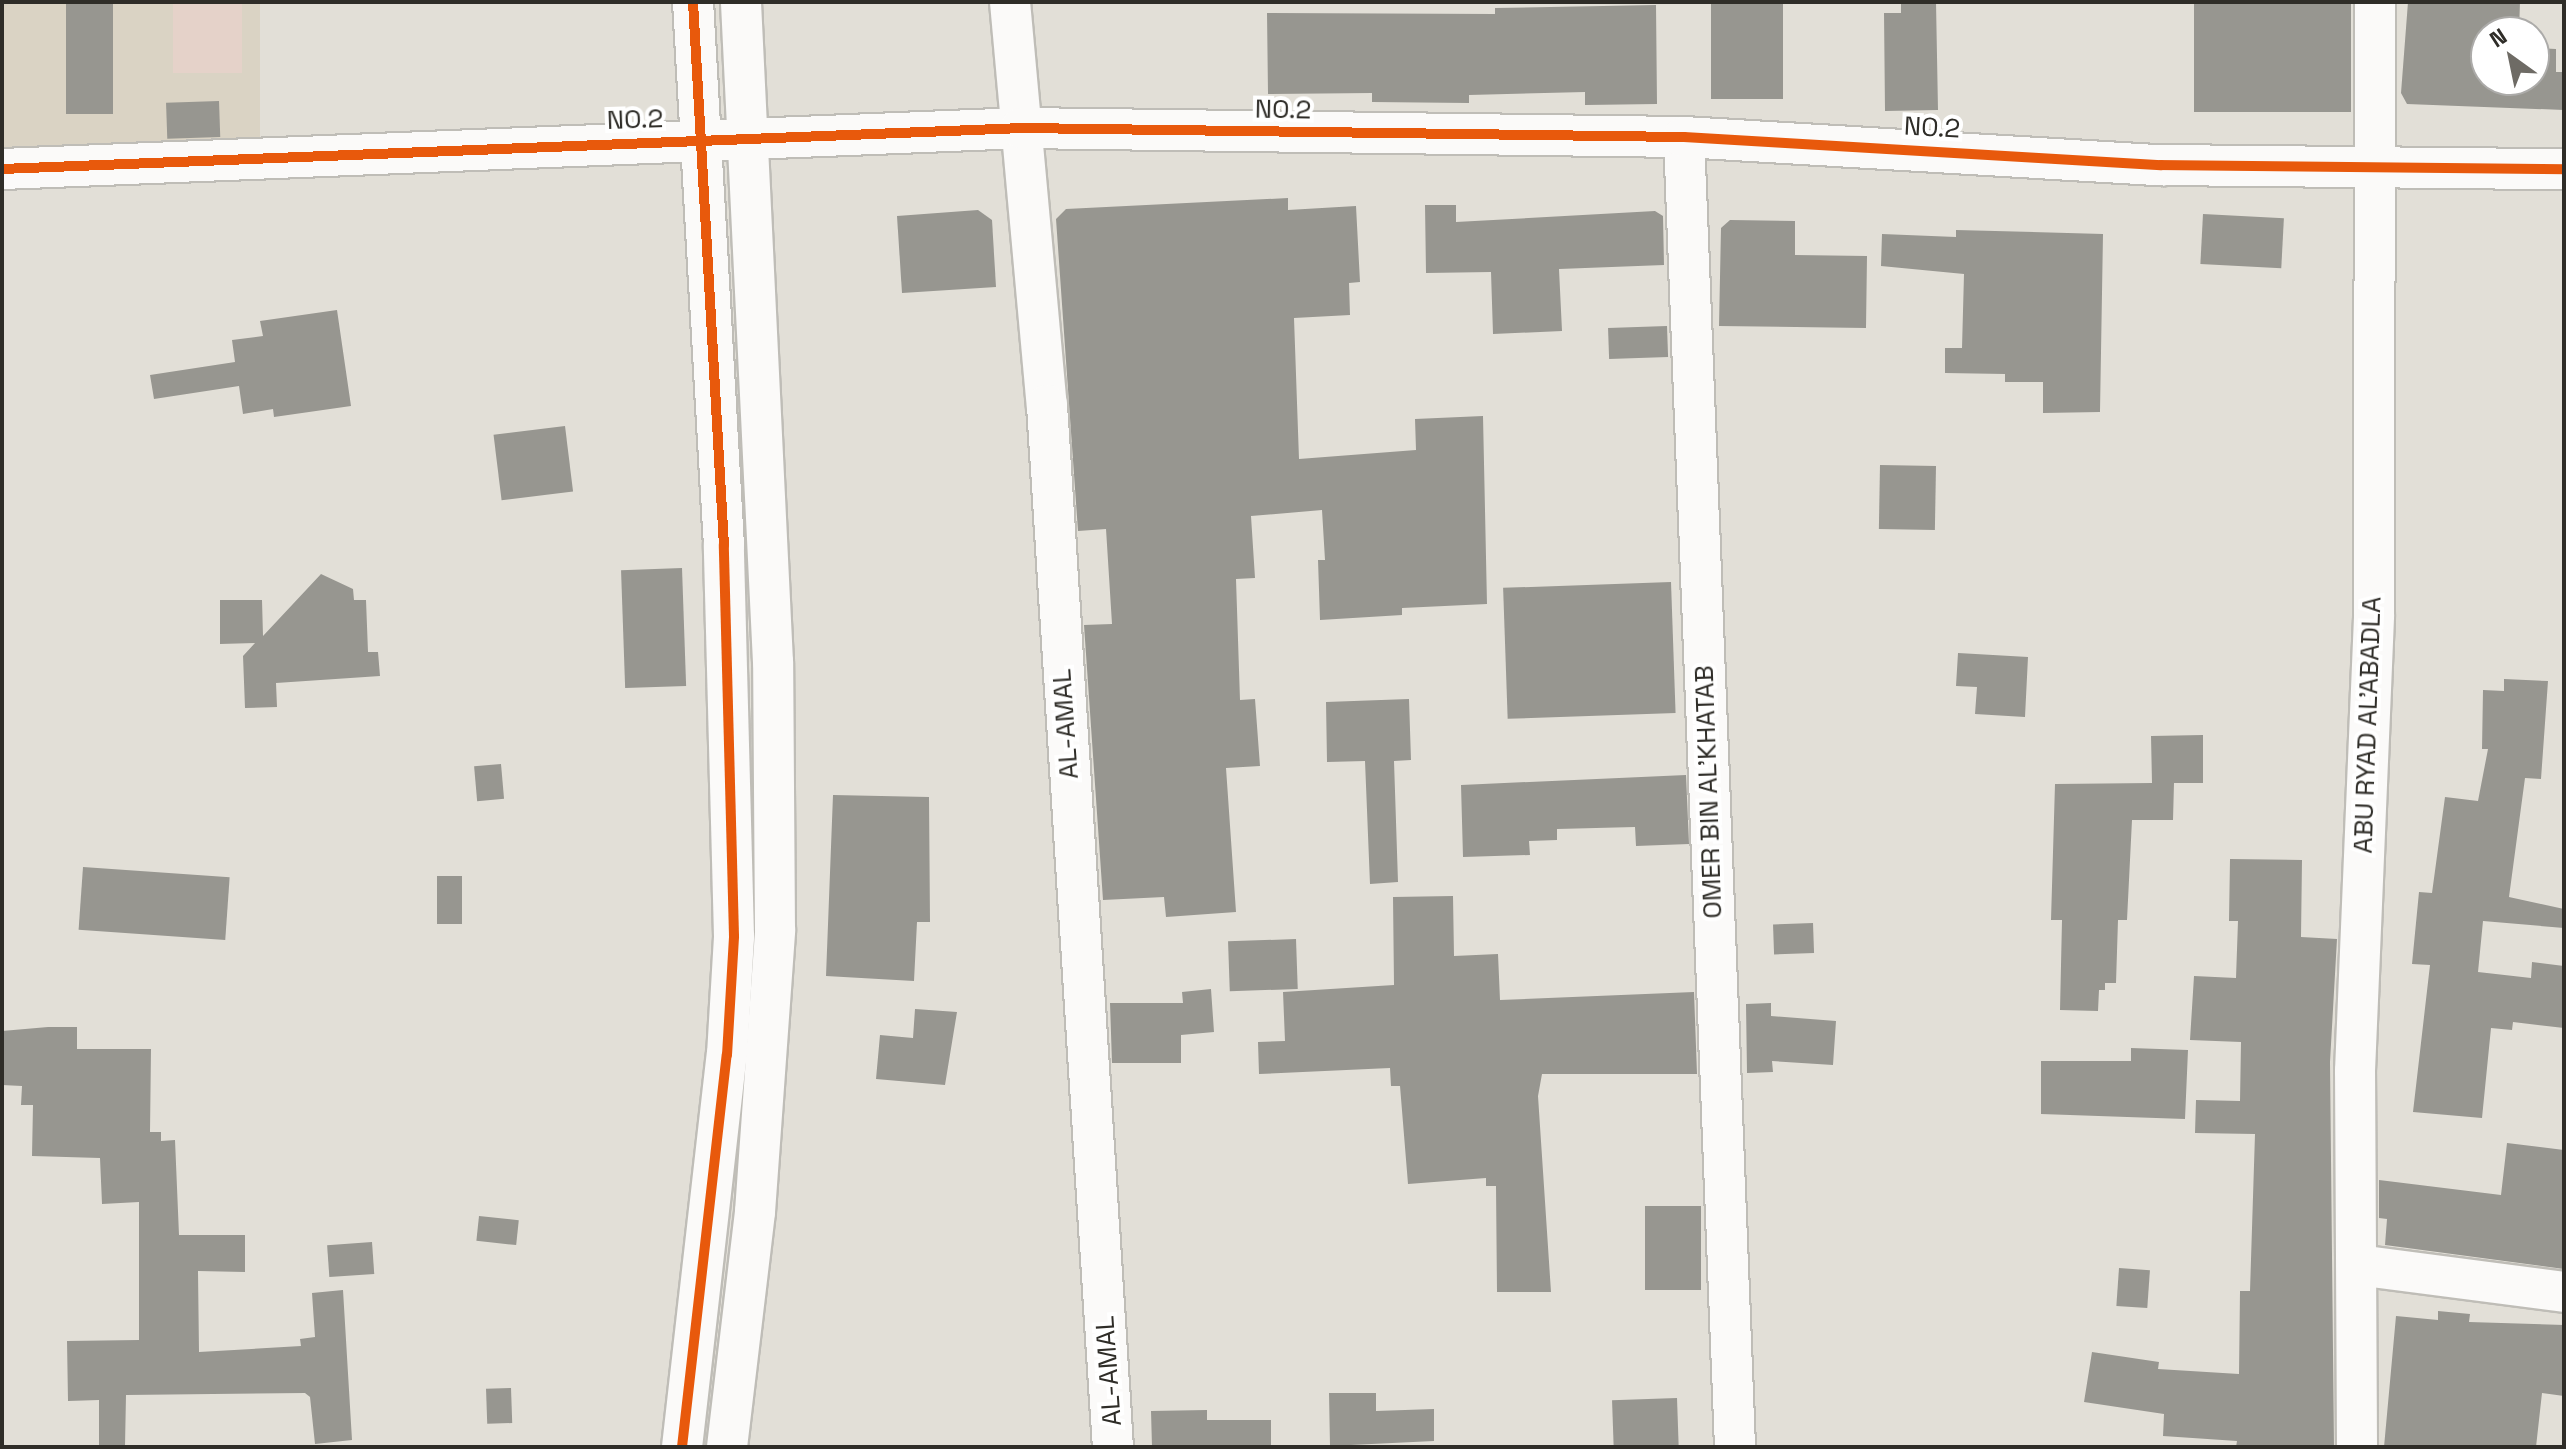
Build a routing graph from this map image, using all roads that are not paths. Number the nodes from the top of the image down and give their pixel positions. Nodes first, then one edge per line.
1 (693, 2) edge
2 (741, 2) edge
3 (1010, 2) edge
4 (2375, 2) edge
5 (1021, 128) junction
6 (747, 136) junction
7 (1684, 137) junction
8 (701, 140) junction
9 (2372, 166) junction
10 (2, 169) edge
11 (2564, 169) edge
12 (2357, 1265) junction
13 (2564, 1292) edge
14 (682, 1447) edge
15 (727, 1447) edge
16 (1113, 1447) edge
17 (1735, 1447) edge
18 (2357, 1447) edge

1 - 8 street
2 - 6 street
3 - 5 street, AL-AMAL
4 - 9 street, ABU RYAD AL'ABADLA
5 - 6 street, NO.2
5 - 7 street, NO.2
5 - 16 street, AL-AMAL
6 - 8 street, NO.2
6 - 15 street
7 - 9 street, NO.2
7 - 17 street, OMER BIN AL'KHATAB
8 - 10 street, NO.2
8 - 14 street
9 - 11 street, NO.2
9 - 12 street, ABU RYAD AL'ABADLA
12 - 13 street
12 - 18 street, ABU RYAD AL'ABADLA

